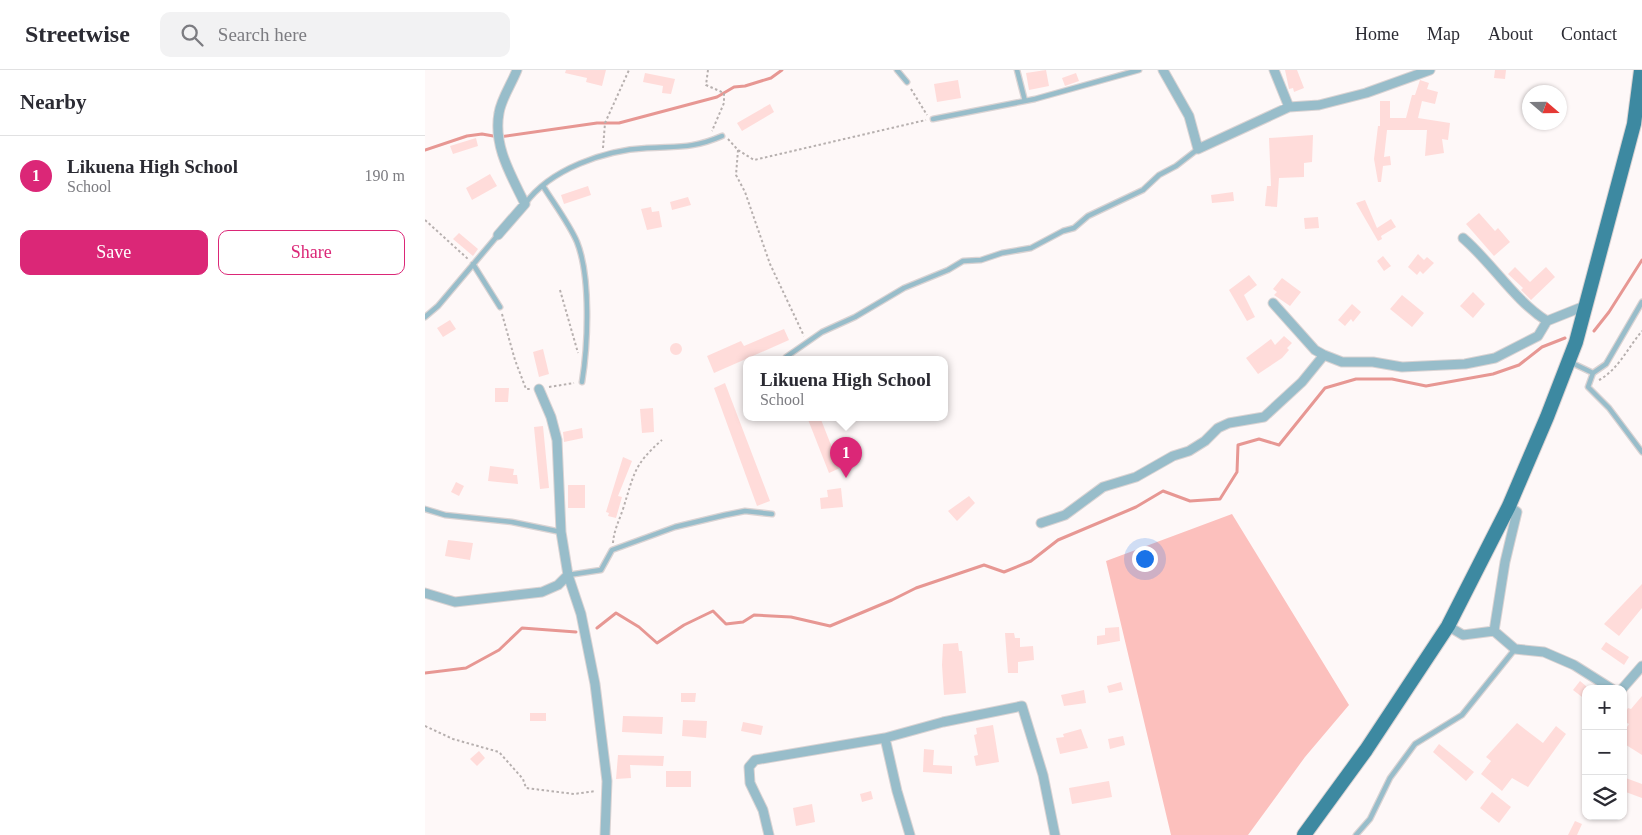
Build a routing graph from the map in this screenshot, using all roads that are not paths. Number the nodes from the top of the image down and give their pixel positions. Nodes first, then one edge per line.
1 (517, 70) edge
2 (897, 70) edge
3 (1017, 70) edge
4 (1139, 70) edge
5 (1163, 70) edge
6 (1274, 70) edge
7 (1430, 70) edge
8 (1641, 70) edge
9 (907, 82) road end
10 (1025, 101) junction
11 (1289, 107) junction
12 (933, 119) road end
13 (722, 136) road end
14 (1198, 149) junction
15 (543, 186) junction
16 (525, 204) junction
17 (498, 235) joint
18 (1463, 238) dead end
19 (473, 264) junction
20 (1642, 302) edge
21 (1273, 303) dead end
22 (1587, 305) junction
23 (500, 307) road end
24 (425, 317) edge
25 (1547, 321) junction
26 (1324, 355) junction
27 (786, 356) dead end
28 (1569, 361) junction
29 (1593, 372) junction
30 (582, 382) road end
31 (539, 389) road end
32 (1642, 452) edge
33 (1509, 506) junction
34 (425, 509) edge
35 (772, 514) dead end
36 (1041, 523) dead end
37 (561, 532) junction
38 (568, 575) junction
39 (425, 593) edge
40 (1448, 626) junction
41 (1494, 631) junction
42 (1515, 649) junction
43 (1642, 666) edge
44 (1606, 685) edge
45 (1625, 685) edge
46 (885, 738) junction
47 (1306, 834) edge
48 (605, 835) edge
49 (769, 835) edge
50 (910, 835) edge
51 (1055, 835) edge
52 (1356, 835) edge

1 - 16 street
2 - 9 lane
3 - 10 lane
4 - 10 lane
5 - 14 street
6 - 11 street
7 - 11 street
8 - 22 main road
10 - 12 lane
11 - 14 street
13 - 15 lane
14 - 27 lane
15 - 16 lane
15 - 30 lane
16 - 17 street
17 - 19 lane
18 - 25 street
19 - 23 lane
19 - 24 lane
20 - 29 lane
21 - 26 street
22 - 25 street
22 - 28 main road
25 - 26 street
26 - 36 street
28 - 29 lane
28 - 33 main road
29 - 32 lane
31 - 37 street
33 - 40 main road
33 - 41 street
34 - 37 lane
35 - 38 lane
37 - 38 street
38 - 39 street
38 - 48 street
40 - 41 street
40 - 47 main road
41 - 42 street
42 - 44 street
42 - 52 lane
43 - 45 street
46 - 49 street
46 - 50 street
46 - 51 street

